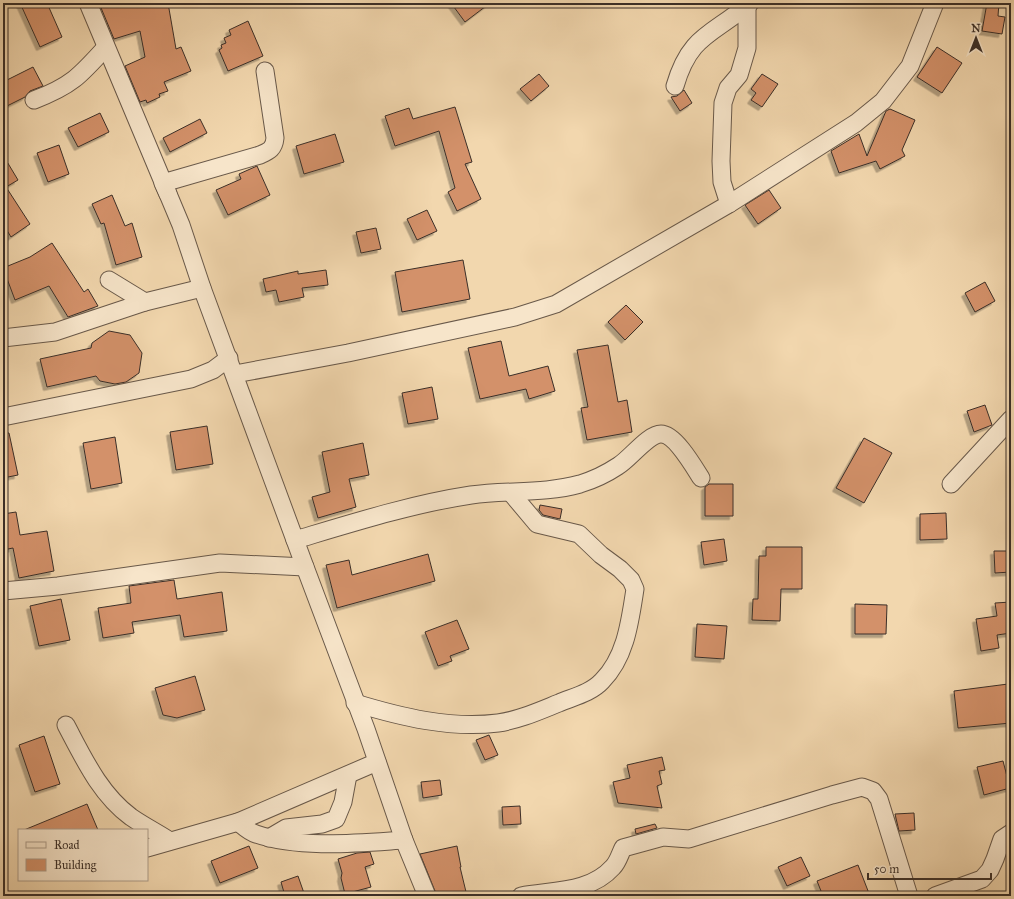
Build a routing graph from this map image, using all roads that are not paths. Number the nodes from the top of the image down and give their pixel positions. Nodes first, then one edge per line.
1 (88, 3) edge
2 (935, 3) edge
3 (748, 4) edge
4 (106, 48) junction
5 (266, 71) dead end
6 (675, 86) dead end
7 (34, 100) dead end
8 (729, 204) junction
9 (181, 225) junction
10 (109, 280) dead end
11 (202, 288) junction
12 (145, 302) junction
13 (3, 338) edge
14 (232, 366) junction
15 (3, 417) edge
16 (1011, 419) edge
17 (701, 478) dead end
18 (951, 484) dead end
19 (511, 493) junction
20 (295, 540) junction
21 (304, 567) junction
22 (3, 591) edge
23 (355, 703) junction
24 (66, 725) dead end
25 (377, 762) junction
26 (348, 775) junction
27 (238, 822) junction
28 (1011, 833) edge
29 (269, 838) junction
30 (404, 840) junction
31 (170, 841) junction
32 (148, 848) edge
33 (427, 896) edge
34 (521, 896) edge
35 (909, 896) edge
36 (935, 896) edge

1 - 4 street
2 - 8 street
3 - 6 street
3 - 8 street
4 - 7 street
4 - 9 street
5 - 9 street
8 - 14 street
9 - 11 street
10 - 12 street
11 - 12 street
11 - 14 street
12 - 13 street
14 - 15 street
14 - 20 street
16 - 18 street
17 - 19 street
19 - 20 street
19 - 23 street
20 - 21 street
21 - 22 street
21 - 23 street
23 - 25 street
24 - 31 street
25 - 26 street
25 - 30 street
26 - 27 street
26 - 29 street
27 - 29 street
27 - 31 street
28 - 36 street
29 - 30 street
30 - 33 street
31 - 32 street
34 - 35 street

